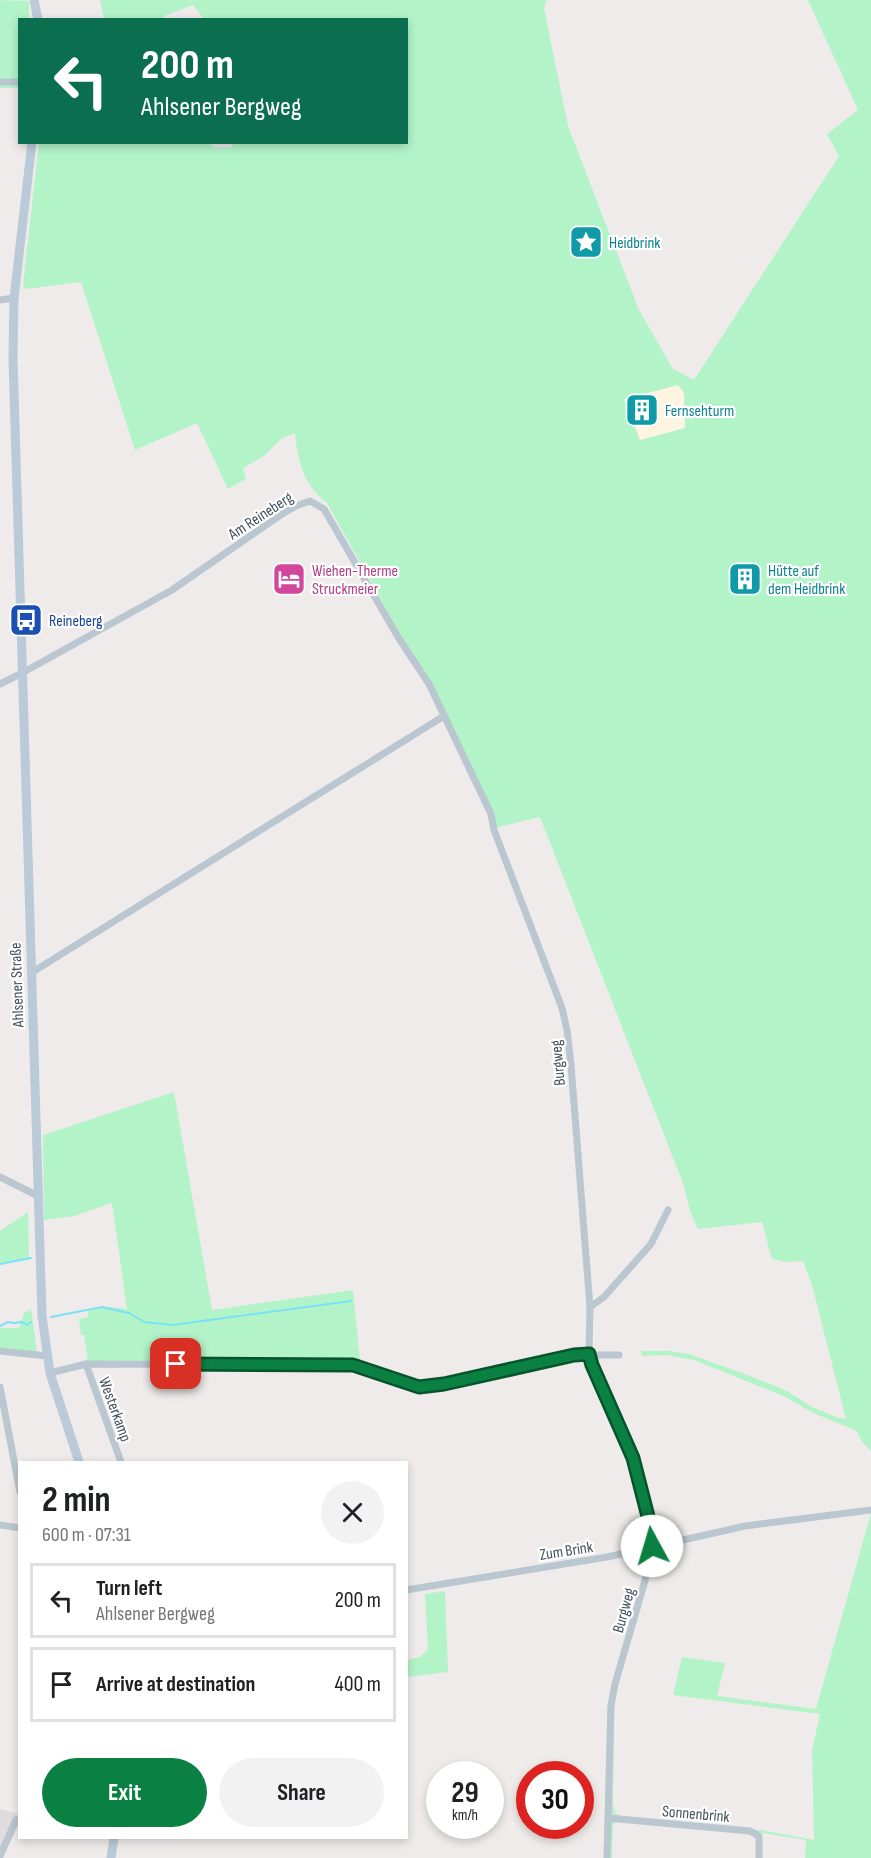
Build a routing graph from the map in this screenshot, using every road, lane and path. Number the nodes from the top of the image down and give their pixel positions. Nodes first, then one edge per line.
1 (34, 0) edge
2 (38, 18) edge
3 (0, 82) edge
4 (18, 82) edge
5 (32, 144) edge
6 (14, 298) junction
7 (0, 300) edge
8 (22, 674) junction
9 (0, 684) edge
10 (444, 717) junction
11 (494, 830) joint
12 (31, 973) junction
13 (0, 1177) edge
14 (38, 1196) junction
15 (668, 1210) dead end
16 (590, 1308) junction
17 (0, 1351) edge
18 (589, 1354) junction
19 (618, 1355) dead end
20 (47, 1356) junction
21 (86, 1364) junction
22 (50, 1373) junction
23 (0, 1387) edge
24 (79, 1461) edge
25 (122, 1461) edge
26 (18, 1482) edge
27 (871, 1510) edge
28 (0, 1525) edge
29 (18, 1528) edge
30 (652, 1546) junction
31 (408, 1590) edge
32 (608, 1818) junction
33 (16, 1820) dead end
34 (114, 1839) edge
35 (0, 1856) edge
36 (111, 1858) edge
37 (607, 1858) edge
38 (759, 1858) edge

1 - 2 main road
3 - 4 street
5 - 6 main road, Ahlsener Straße
6 - 7 street
6 - 8 main road, Ahlsener Straße
8 - 9 street
8 - 10 street, Am Reineberg
8 - 12 main road, Ahlsener Straße
10 - 11 street, Am Reineberg
10 - 12 street
11 - 16 street, Burgweg
12 - 14 main road, Ahlsener Straße
13 - 14 street
14 - 20 main road, Ahlsener Straße
15 - 16 street
16 - 18 street, Burgweg
17 - 20 street
18 - 19 street
18 - 21 street
18 - 30 street, Burgweg
20 - 22 main road, Ahlsener Straße
21 - 22 street
21 - 25 street, Westerkamp
22 - 24 main road, Ahlsener Straße
23 - 26 street
27 - 30 street, Zum Brink
28 - 29 street
30 - 31 street, Zum Brink
30 - 32 street, Burgweg
32 - 37 street, Burgweg
32 - 38 street, Sonnenbrink
33 - 35 street
34 - 36 main road

